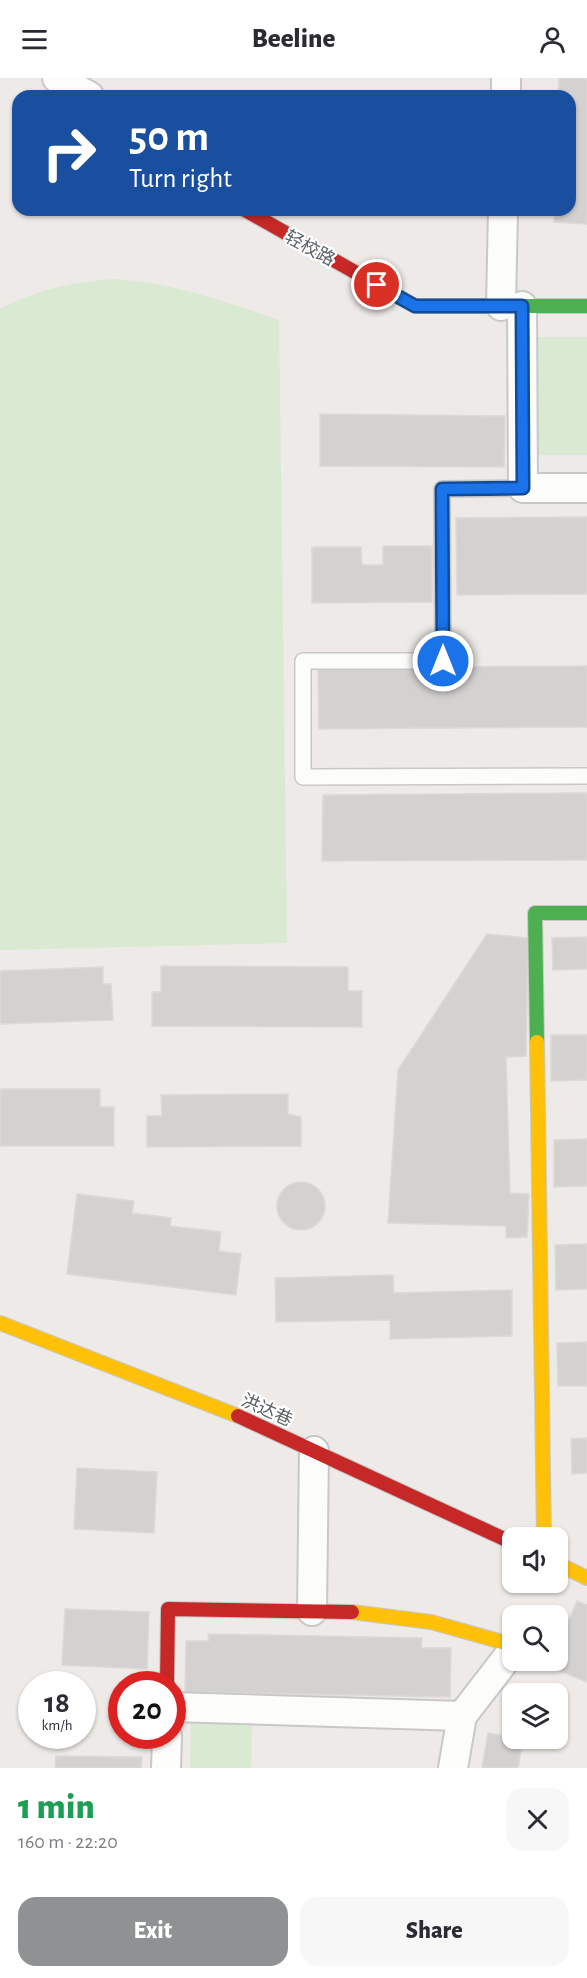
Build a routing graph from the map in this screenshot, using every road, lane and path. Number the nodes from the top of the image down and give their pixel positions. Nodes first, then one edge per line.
1 (57, 78) edge
2 (78, 90) edge
3 (256, 216) edge
4 (504, 216) edge
5 (512, 306) junction
6 (587, 306) edge
7 (523, 488) junction
8 (587, 488) edge
9 (587, 776) edge
10 (587, 913) edge
11 (0, 1323) edge
12 (314, 1450) junction
13 (544, 1527) edge
14 (502, 1538) edge
15 (568, 1569) edge
16 (587, 1578) edge
17 (312, 1611) junction
18 (502, 1645) edge
19 (502, 1663) edge
20 (167, 1671) edge
21 (186, 1707) edge
22 (462, 1716) junction
23 (167, 1749) edge
24 (166, 1768) edge
25 (453, 1768) edge

1 - 2 street
3 - 5 street, 轻校路
4 - 5 street
5 - 6 street, 轻校路
5 - 7 street
7 - 8 street
7 - 9 lane
10 - 13 street
11 - 12 street, 洪达巷
12 - 14 street, 洪达巷
12 - 17 street
15 - 16 street
17 - 18 street
17 - 20 street
19 - 22 street
21 - 22 street
22 - 25 street
23 - 24 street

